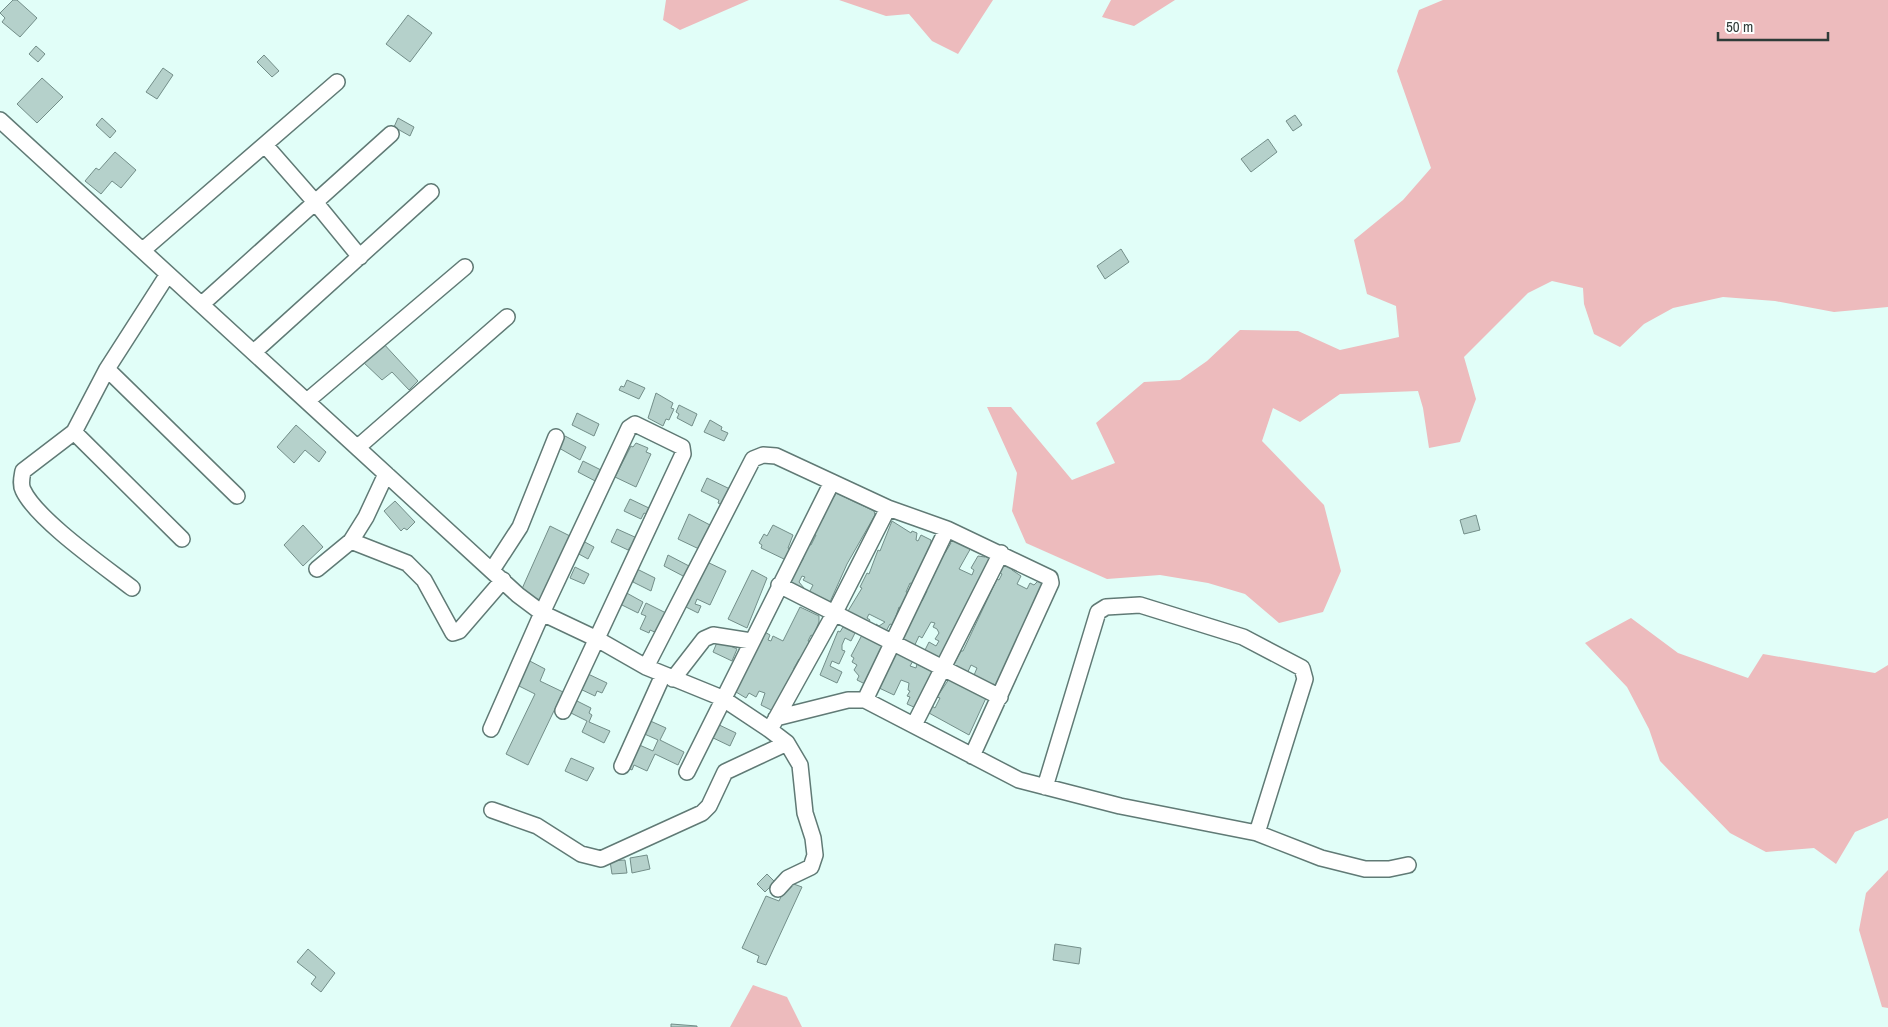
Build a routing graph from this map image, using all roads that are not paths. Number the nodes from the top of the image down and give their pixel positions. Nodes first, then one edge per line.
1 (337, 82) dead end
2 (0, 120) edge
3 (390, 134) dead end
4 (264, 145) junction
5 (431, 192) dead end
6 (315, 202) junction
7 (143, 250) junction
8 (360, 257) junction
9 (465, 267) dead end
10 (168, 274) junction
11 (202, 304) junction
12 (507, 317) dead end
13 (254, 352) junction
14 (107, 369) junction
15 (307, 401) junction
16 (74, 432) junction
17 (556, 437) dead end
18 (358, 447) junction
19 (386, 474) junction
20 (832, 482) junction
21 (237, 496) dead end
22 (888, 508) junction
23 (947, 529) junction
24 (182, 539) dead end
25 (350, 541) junction
26 (1001, 554) junction
27 (317, 569) dead end
28 (497, 575) junction
29 (779, 585) junction
30 (132, 588) dead end
31 (542, 613) junction
32 (834, 614) junction
33 (597, 639) junction
34 (751, 641) junction
35 (892, 644) junction
36 (646, 667) junction
37 (943, 668) junction
38 (668, 677) junction
39 (1000, 697) junction
40 (722, 698) junction
41 (865, 700) junction
42 (563, 711) dead end
43 (773, 724) junction
44 (914, 725) junction
45 (491, 729) dead end
46 (787, 743) junction
47 (972, 756) junction
48 (622, 766) dead end
49 (687, 772) dead end
50 (1045, 787) junction
51 (492, 810) dead end
52 (1257, 833) junction
53 (1408, 864) dead end
54 (778, 889) dead end

1 - 4 street
2 - 7 street
3 - 6 street
4 - 6 street
4 - 7 street
5 - 8 street
6 - 8 street
6 - 11 street
7 - 10 street
8 - 13 street
9 - 15 street
10 - 11 street
10 - 14 street
11 - 13 street
12 - 18 street
13 - 15 street
14 - 16 street
14 - 21 street
15 - 18 street
16 - 24 street
16 - 30 street
17 - 28 street
18 - 19 street
19 - 25 street
19 - 28 street
20 - 22 street
20 - 29 street
20 - 36 street
22 - 23 street
22 - 32 street
23 - 26 street
23 - 35 street
25 - 27 street
25 - 28 street
26 - 37 street
26 - 39 street
28 - 31 street
29 - 32 street
29 - 34 street
31 - 33 street
31 - 33 street
31 - 45 street
32 - 35 street
32 - 43 street
33 - 36 street
33 - 42 street
34 - 38 street
34 - 40 street
35 - 37 street
35 - 41 street
36 - 38 street
37 - 39 street
37 - 44 street
38 - 40 street
38 - 48 street
39 - 47 street
40 - 43 street
40 - 49 street
41 - 43 street
41 - 44 street
43 - 46 street
44 - 47 street
46 - 51 street
46 - 54 street
47 - 50 street
50 - 52 street
50 - 52 street
52 - 53 street

